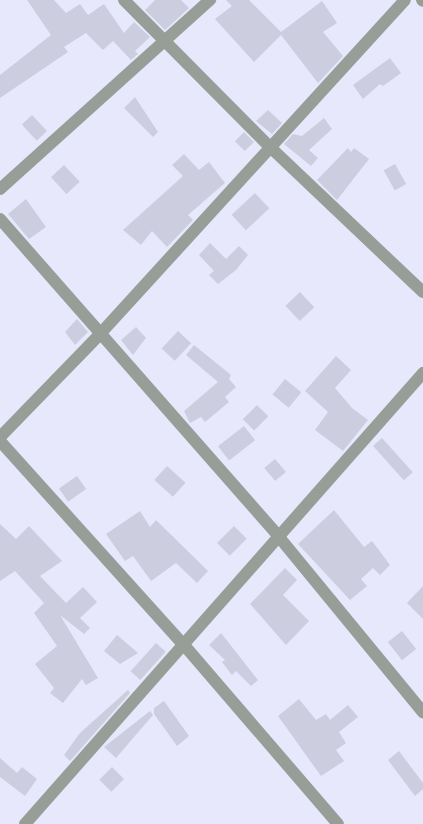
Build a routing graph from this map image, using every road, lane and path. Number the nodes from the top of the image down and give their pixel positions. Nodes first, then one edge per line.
1 (124, 0) edge
2 (210, 0) edge
3 (405, 0) edge
4 (166, 40) junction
5 (269, 146) junction
6 (0, 189) edge
7 (0, 219) edge
8 (423, 292) edge
9 (100, 334) junction
10 (423, 373) edge
11 (0, 436) edge
12 (0, 441) edge
13 (279, 537) junction
14 (184, 645) junction
15 (423, 712) edge
16 (25, 824) edge
17 (338, 824) edge

1 - 4 street
2 - 4 street
3 - 5 street
4 - 5 street
4 - 6 street
5 - 8 street
5 - 9 street
7 - 9 street
9 - 11 street
9 - 13 street
10 - 13 street
12 - 14 street
13 - 14 street
13 - 15 street
14 - 16 street
14 - 17 street

